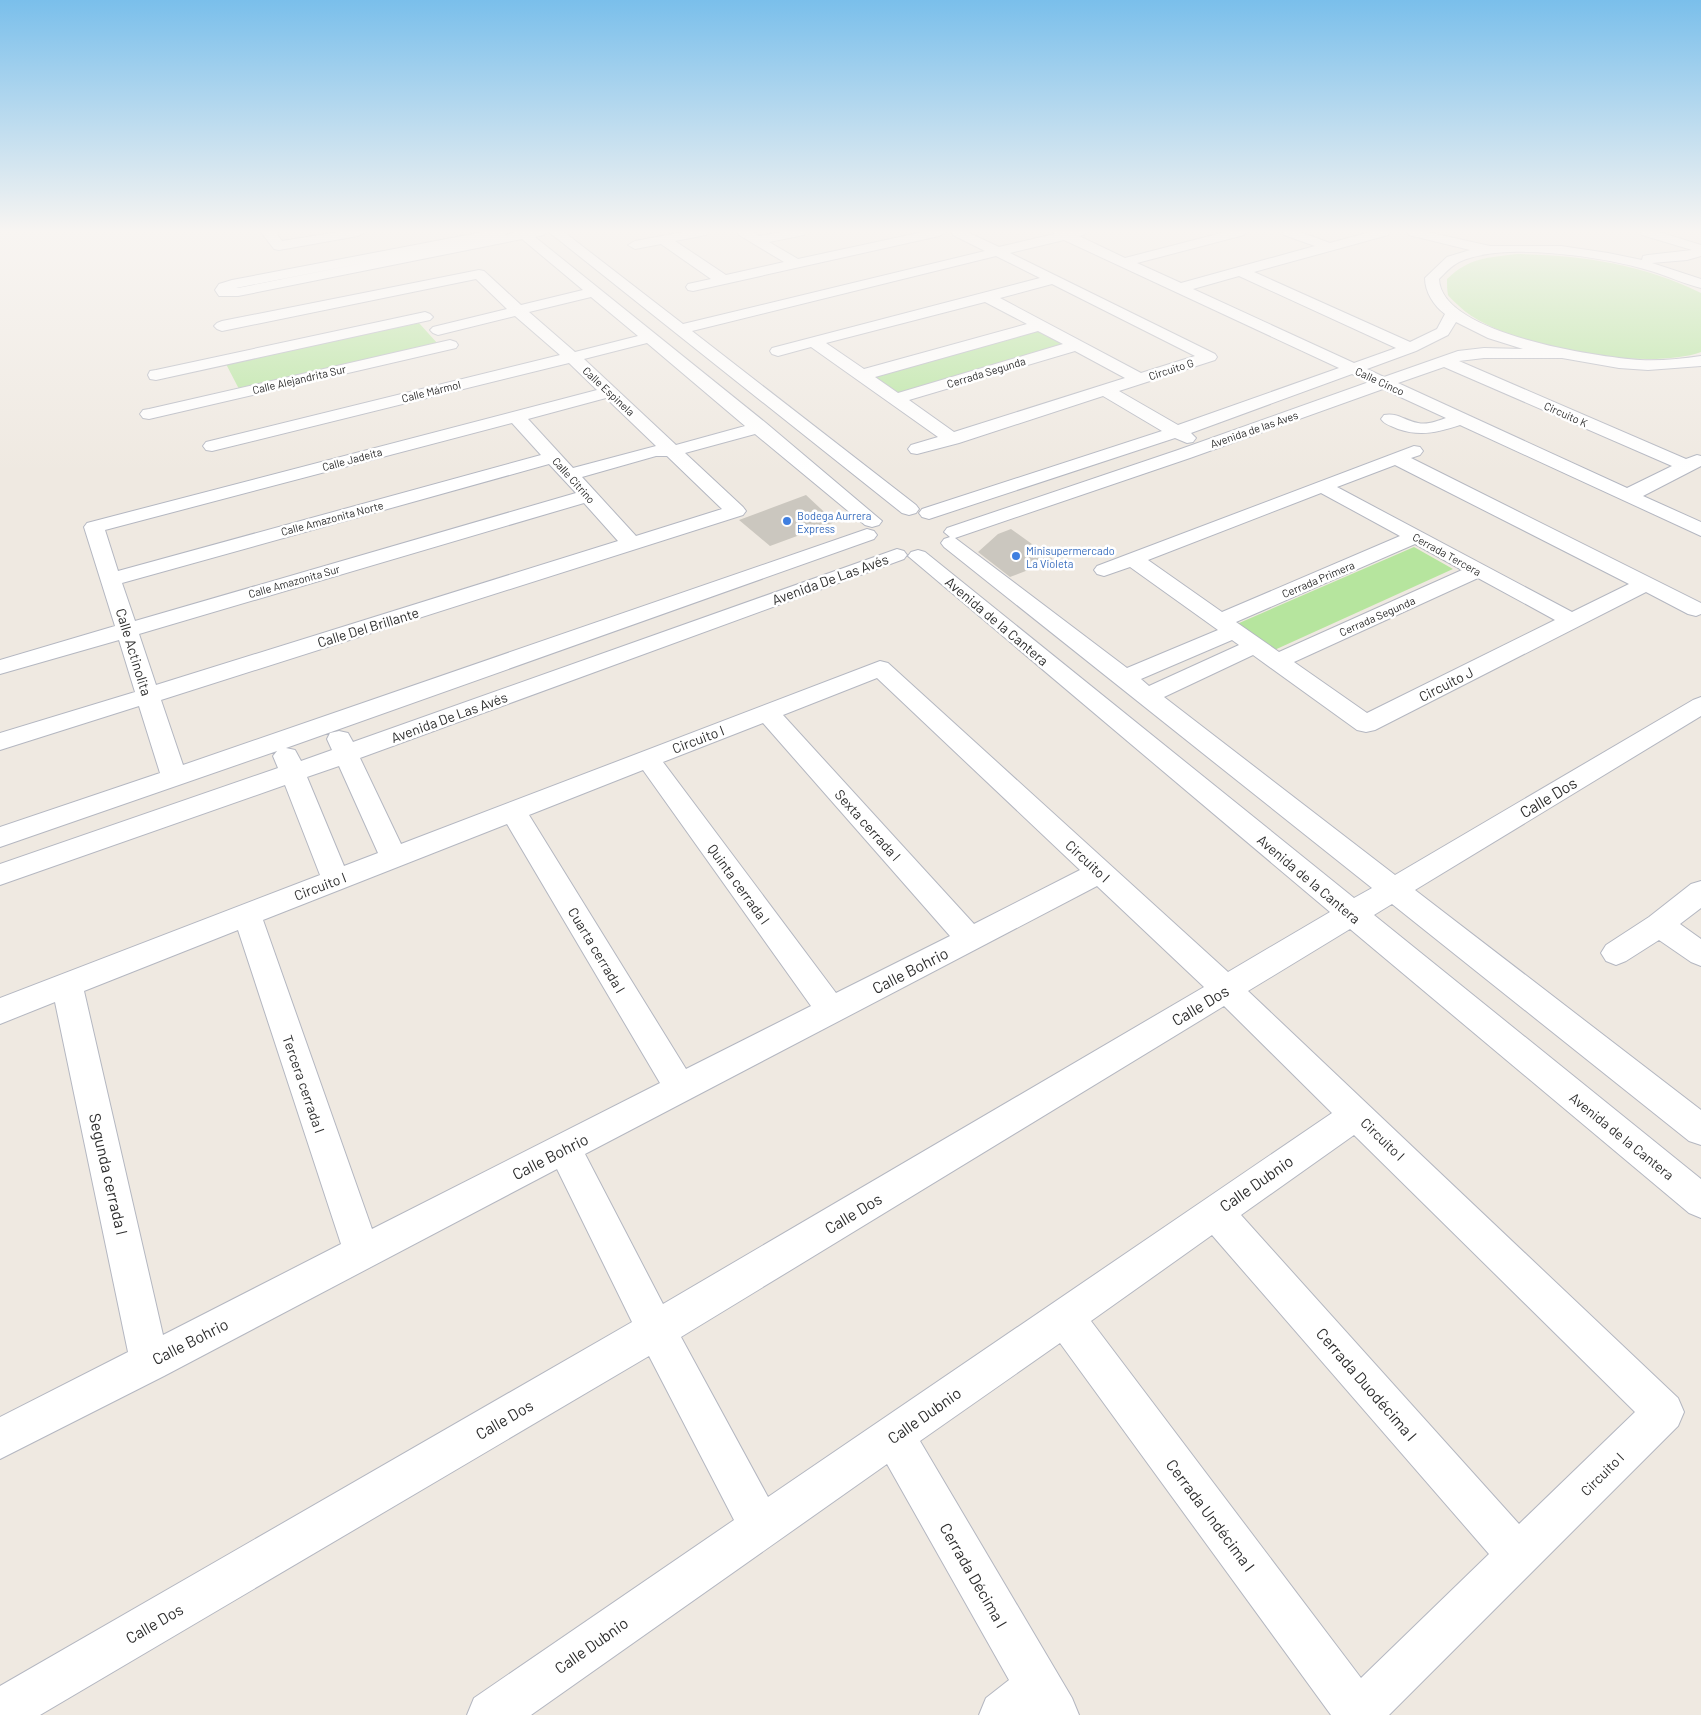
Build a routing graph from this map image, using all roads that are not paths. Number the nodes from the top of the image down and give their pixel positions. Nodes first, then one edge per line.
1 (222, 312) edge
2 (291, 312) edge
3 (421, 312) edge
4 (519, 312) edge
5 (618, 312) edge
6 (658, 312) edge
7 (750, 312) edge
8 (930, 312) edge
9 (1016, 312) edge
10 (1120, 312) edge
11 (1232, 312) edge
12 (1331, 312) edge
13 (515, 313) junction
14 (1453, 313) joint
15 (425, 317) junction
16 (1041, 325) junction
17 (222, 326) junction
18 (680, 329) junction
19 (438, 330) junction
20 (650, 338) junction
21 (814, 342) junction
22 (450, 345) junction
23 (1077, 345) junction
24 (1410, 348) junction
25 (778, 352) dead end
26 (1559, 354) junction
27 (572, 356) junction
28 (1445, 361) junction
29 (212, 362) junction
30 (1701, 362) edge
31 (1680, 364) junction
32 (1701, 366) edge
33 (1353, 368) junction
34 (156, 374) dead end
35 (862, 375) junction
36 (481, 379) junction
37 (1139, 379) junction
38 (1385, 383) junction
39 (1104, 389) junction
40 (609, 392) junction
41 (232, 394) junction
42 (1086, 396) junction
43 (895, 399) junction
44 (148, 414) dead end
45 (516, 416) junction
46 (1390, 419) dead end
47 (1460, 419) junction
48 (755, 423) junction
49 (1177, 432) junction
50 (1158, 438) junction
51 (952, 439) junction
52 (212, 446) dead end
53 (1204, 447) junction
54 (665, 448) junction
55 (917, 449) dead end
56 (1415, 451) dead end
57 (1184, 454) junction
58 (553, 457) junction
59 (1396, 458) junction
60 (1694, 463) edge
61 (569, 475) junction
62 (1323, 487) junction
63 (588, 496) junction
64 (1627, 496) junction
65 (909, 509) junction
66 (736, 511) joint
67 (929, 512) junction
68 (94, 527) joint
69 (870, 528) junction
70 (1701, 530) edge
71 (952, 537) junction
72 (1415, 537) junction
73 (632, 544) junction
74 (908, 556) junction
75 (1132, 559) junction
76 (1104, 570) dead end
77 (1477, 571) junction
78 (112, 579) junction
79 (1647, 583) junction
80 (1696, 609) dead end
81 (1571, 620) junction
82 (1227, 626) junction
83 (127, 630) junction
84 (1255, 646) junction
85 (1277, 661) junction
86 (0, 667) edge
87 (1124, 678) junction
88 (148, 696) junction
89 (1147, 696) junction
90 (1701, 705) edge
91 (767, 712) junction
92 (332, 723) junction
93 (279, 741) junction
94 (0, 742) edge
95 (346, 754) junction
96 (647, 758) junction
97 (292, 773) junction
98 (174, 778) junction
99 (513, 811) junction
100 (0, 837) edge
101 (394, 857) junction
102 (1100, 872) junction
103 (0, 875) edge
104 (336, 880) junction
105 (1393, 889) junction
106 (1701, 892) edge
107 (1351, 914) junction
108 (247, 915) junction
109 (1660, 925) junction
110 (970, 939) junction
111 (1616, 953) dead end
112 (1701, 954) edge
113 (67, 985) junction
114 (1226, 989) junction
115 (831, 1010) junction
116 (0, 1011) edge
117 (680, 1088) junction
118 (1357, 1114) junction
119 (1701, 1130) edge
120 (564, 1148) junction
121 (1701, 1201) edge
122 (1215, 1212) junction
123 (362, 1253) junction
124 (1064, 1317) junction
125 (656, 1330) junction
126 (150, 1362) junction
127 (894, 1436) junction
128 (0, 1439) edge
129 (760, 1526) junction
130 (1519, 1556) junction
131 (1047, 1701) edge
132 (505, 1711) edge
133 (0, 1712) edge
134 (1357, 1714) edge
135 (1003, 1715) edge

1 - 17 street
2 - 17 street
3 - 15 street
4 - 13 street
5 - 20 street
6 - 18 street
7 - 18 street
8 - 21 street
9 - 16 street
10 - 37 street, Circuito G
11 - 33 street, Calle Cinco
12 - 24 street
13 - 19 street
13 - 27 street, Calle Espinela
14 - 24 street, Avenida de las Aves
14 - 26 street
15 - 19 street
15 - 29 street
16 - 23 street
16 - 35 street
17 - 29 street
18 - 65 street
19 - 22 street
20 - 27 street, Calle Mármol
20 - 48 street
21 - 25 street
21 - 35 street
22 - 36 street
22 - 41 street, Calle Alejandrita Sur
23 - 37 street
23 - 43 street, Cerrada Segunda
24 - 33 street, Avenida de las Aves
26 - 28 street, Avenida de las Aves
26 - 31 street
27 - 36 street, Calle Mármol
27 - 40 street, Calle Espinela
28 - 38 street, Avenida de las Aves
28 - 60 street, Circuito K
29 - 34 street
29 - 41 street
30 - 31 street
31 - 32 street
33 - 38 street, Calle Cinco
33 - 49 street, Avenida de las Aves
35 - 43 street
36 - 52 street, Calle Mármol
37 - 39 street, Circuito G
38 - 47 street, Calle Cinco
38 - 53 street, Avenida de las Aves
39 - 42 street, Circuito G
39 - 49 street
40 - 45 street, Calle Jadeita
40 - 54 street, Calle Espinela
41 - 44 street, Calle Alejandrita Sur
42 - 50 street
42 - 51 street, Circuito G
43 - 51 street
45 - 58 street, Calle Citrino
45 - 68 street, Calle Jadeita
46 - 47 street
47 - 64 street, Calle Cinco
48 - 54 street
48 - 69 street
49 - 50 street, Avenida de las Aves
49 - 53 street
50 - 57 street
50 - 67 street, Avenida de las Aves
51 - 55 street, Circuito G
53 - 57 street, Avenida de las Aves
54 - 61 street
54 - 66 street, Calle Espinela
56 - 59 street
57 - 71 street, Avenida de las Aves
58 - 61 street, Calle Citrino
58 - 78 street, Calle Amazonita Norte
59 - 62 street
59 - 79 street
60 - 64 street, Circuito K
61 - 63 street, Calle Citrino
62 - 72 street, Cerrada Tercera
62 - 75 street
63 - 73 street, Calle Citrino
63 - 83 street, Calle Amazonita Sur
64 - 70 street, Calle Cinco
65 - 67 street
65 - 69 street, Avenida De Las Avés
66 - 73 street, Calle Del Brillante
67 - 71 street
68 - 78 street, Calle Actinolita
69 - 74 street, Avenida de la Cantera
69 - 92 street, Avenida De Las Avés
71 - 74 street, Avenida De Las Avés
71 - 87 street
72 - 77 street, Cerrada Tercera
72 - 82 street, Cerrada Primera
73 - 88 street, Calle Del Brillante
74 - 95 street, Avenida De Las Avés
74 - 107 street, Avenida de la Cantera
75 - 76 street
75 - 82 street, Circuito J
77 - 81 street, Cerrada Tercera
77 - 85 street, Cerrada Segunda
78 - 83 street, Calle Actinolita
79 - 80 street
79 - 81 street, Circuito J
81 - 85 street, Circuito J
82 - 84 street, Circuito J
82 - 87 street
83 - 86 street, Calle Amazonita Sur
83 - 88 street, Calle Actinolita
84 - 85 street, Circuito J
84 - 89 street
87 - 89 street
88 - 94 street, Calle Del Brillante
88 - 98 street, Calle Actinolita
89 - 105 street
90 - 105 street, Calle Dos
91 - 96 street, Circuito I
91 - 102 street, Circuito I
91 - 110 street, Sexta cerrada I
92 - 93 street, Avenida De Las Avés
92 - 95 street
93 - 97 street
93 - 98 street, Avenida De Las Avés
95 - 97 street, Avenida De Las Avés
95 - 101 street
96 - 99 street, Circuito I
96 - 115 street, Quinta cerrada I
97 - 103 street, Avenida De Las Avés
97 - 104 street
98 - 100 street, Avenida De Las Avés
99 - 101 street, Circuito I
99 - 117 street, Cuarta cerrada I
101 - 104 street, Circuito I
102 - 110 street, Calle Bohrio
102 - 114 street, Circuito I
104 - 108 street, Circuito I
105 - 107 street, Calle Dos
105 - 119 street
106 - 109 street
107 - 114 street, Calle Dos
107 - 121 street, Avenida de la Cantera
108 - 113 street, Circuito I
108 - 123 street, Tercera cerrada I
109 - 111 street
109 - 112 street
110 - 115 street, Calle Bohrio
113 - 116 street, Circuito I
113 - 126 street, Segunda cerrada I
114 - 118 street, Circuito I
114 - 125 street, Calle Dos
115 - 117 street, Calle Bohrio
117 - 120 street, Calle Bohrio
118 - 122 street, Calle Dubnio
118 - 130 street, Circuito I
120 - 123 street, Calle Bohrio
120 - 125 street
122 - 124 street, Calle Dubnio
122 - 130 street, Cerrada Duodécima I
123 - 126 street, Calle Bohrio
124 - 127 street, Calle Dubnio
124 - 134 street, Cerrada Undécima I
125 - 129 street
125 - 133 street, Calle Dos
126 - 128 street, Calle Bohrio
127 - 129 street, Calle Dubnio
127 - 131 street, Cerrada Décima I
129 - 132 street, Calle Dubnio
130 - 134 street, Circuito I
131 - 135 street

